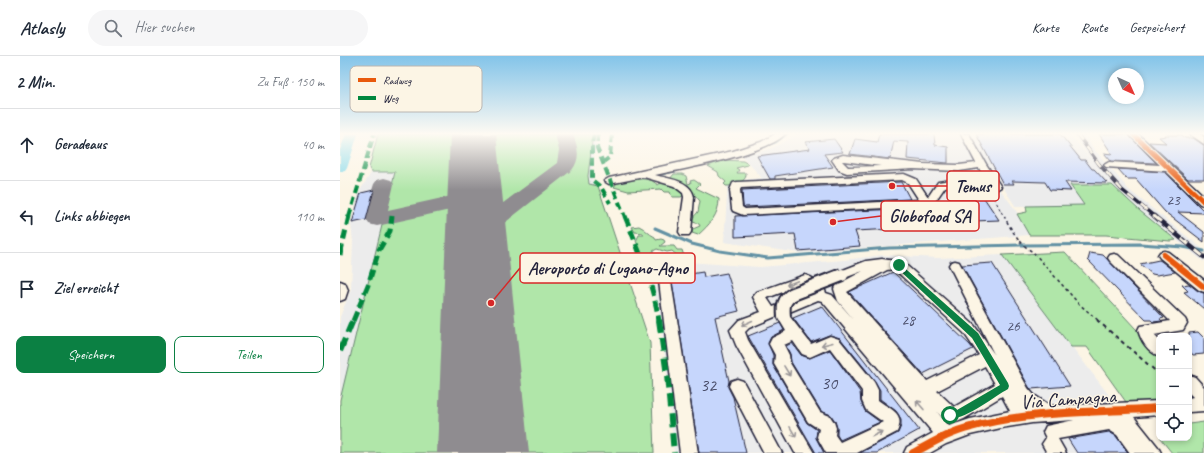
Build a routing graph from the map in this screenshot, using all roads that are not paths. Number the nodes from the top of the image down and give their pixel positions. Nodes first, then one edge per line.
1 (738, 153) edge
2 (975, 153) edge
3 (1153, 153) edge
4 (981, 164) junction
5 (1109, 164) dead end
6 (909, 167) junction
7 (1169, 168) junction
8 (645, 175) junction
9 (990, 177) junction
10 (609, 181) dead end
11 (996, 187) road end
12 (1204, 202) edge
13 (929, 203) junction
14 (943, 227) dead end
15 (685, 232) dead end
16 (1164, 255) dead end
17 (1114, 258) dead end
18 (889, 264) junction
19 (954, 265) dead end
20 (665, 281) dead end
21 (340, 286) edge
22 (1204, 287) edge
23 (340, 296) edge
24 (824, 296) junction
25 (766, 315) junction
26 (795, 334) junction
27 (1156, 346) edge
28 (988, 356) junction
29 (1192, 385) edge
30 (737, 386) dead end
31 (1005, 386) junction
32 (925, 390) junction
33 (1204, 398) edge
34 (1204, 404) edge
35 (1192, 405) edge
36 (973, 406) junction
37 (1156, 408) edge
38 (1120, 412) junction
39 (1048, 415) junction
40 (1022, 417) junction
41 (986, 422) junction
42 (946, 435) junction
43 (1053, 443) edge
44 (689, 453) edge
45 (773, 453) edge
46 (805, 453) edge
47 (913, 453) edge
48 (1140, 453) edge
49 (1152, 453) edge

1 - 8 street
2 - 4 street
3 - 7 street
4 - 6 street
4 - 9 street
5 - 7 street
6 - 6 street
7 - 12 street
8 - 10 street
8 - 15 street
9 - 11 street
9 - 13 street
13 - 13 street
13 - 14 street
16 - 22 street
17 - 27 street
18 - 26 street, bridge
18 - 28 street
18 - 32 street
19 - 39 street
20 - 44 street
21 - 23 street
24 - 25 street
24 -> 25 street
42 -> 24 street
25 -> 46 street
26 -> 26 street
28 - 31 street
28 - 32 street
29 - 33 street
30 - 45 street
31 - 36 street
31 - 40 street
32 - 36 street
34 - 35 street
36 - 41 street
37 - 38 street, Via Campagna
38 - 39 street, Via Campagna
38 - 49 street, Via Campagna
39 - 40 street, Via Campagna
40 - 41 street, Via Campagna
41 - 42 street, Via Campagna
42 - 47 street, Via Campagna
43 - 48 street

